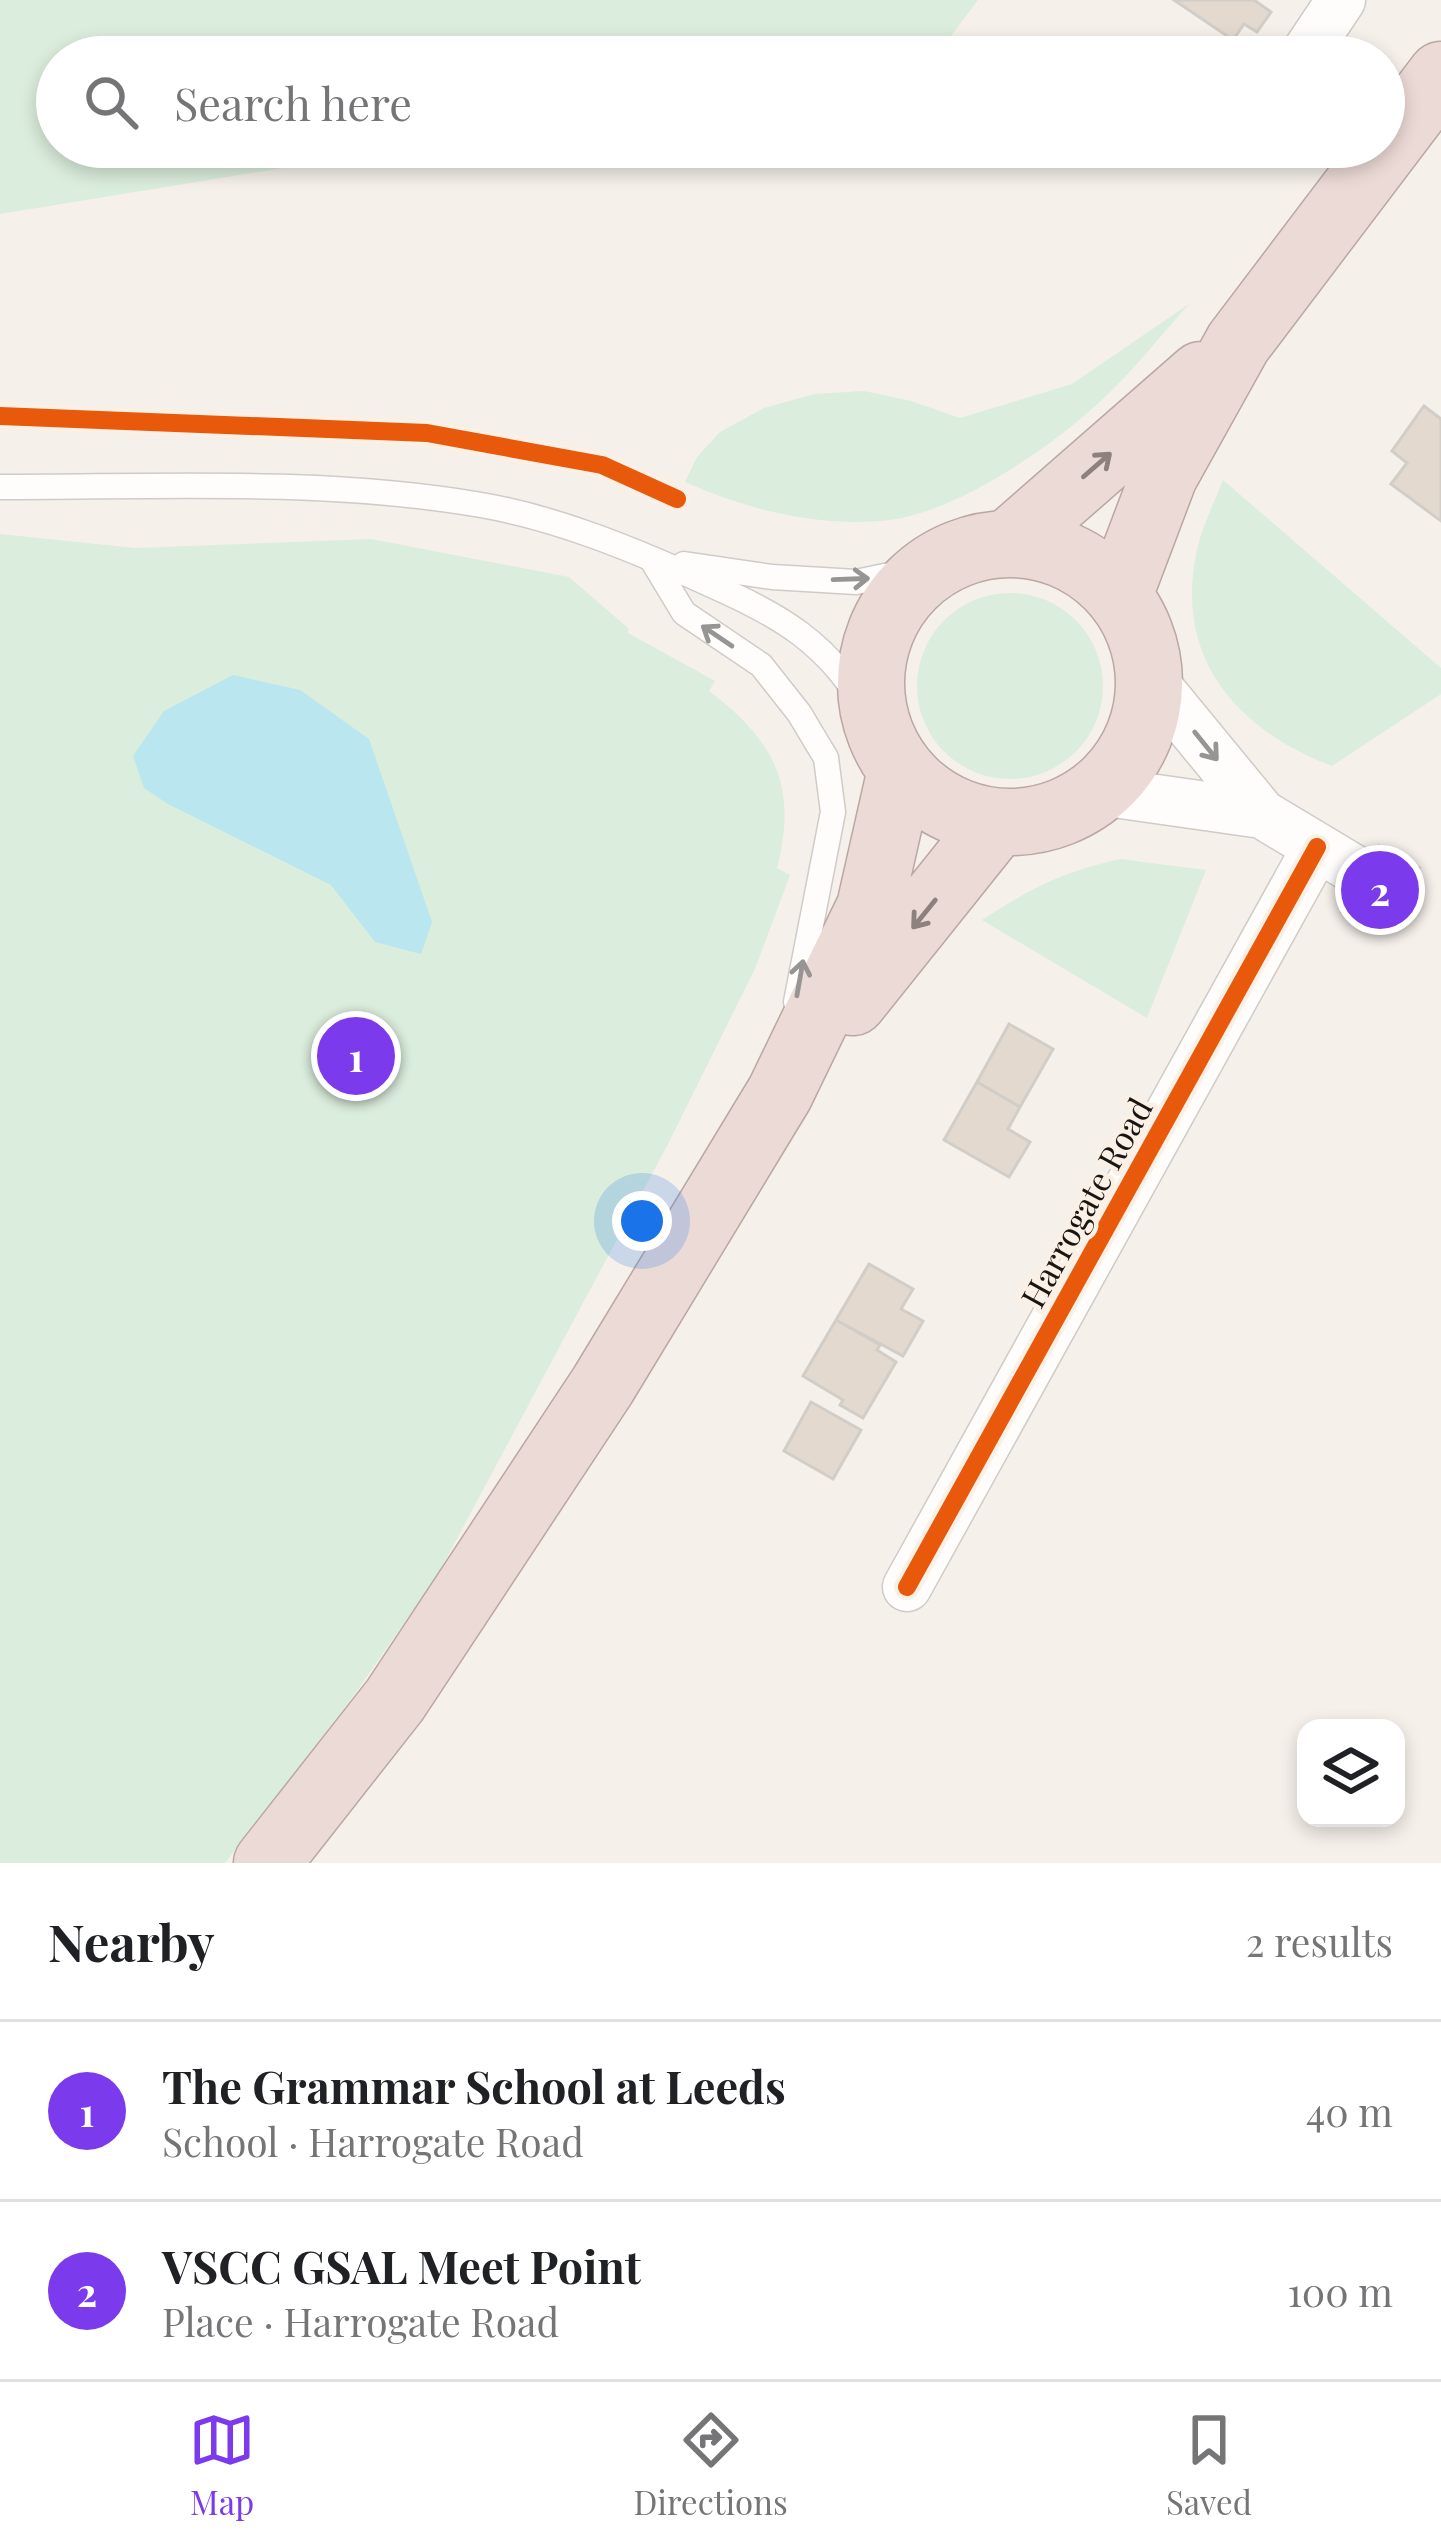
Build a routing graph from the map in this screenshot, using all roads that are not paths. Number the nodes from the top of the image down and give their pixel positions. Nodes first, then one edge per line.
1 (1341, 0) edge
2 (1317, 36) edge
3 (1441, 76) edge
4 (1405, 114) edge
5 (1358, 168) edge
6 (1238, 343) junction
7 (0, 487) edge
8 (1009, 542) junction
9 (652, 559) junction
10 (933, 566) junction
11 (1119, 595) junction
12 (1151, 679) junction
13 (889, 750) junction
14 (1100, 791) junction
15 (1262, 814) junction
16 (997, 822) junction
17 (1316, 847) junction
18 (1387, 889) dead end
19 (780, 1094) junction
20 (907, 1587) dead end
21 (267, 1863) edge

1 - 2 street
3 - 4 highway
5 - 6 highway
8 -> 6 highway
6 - 11 highway
7 - 9 lane
8 - 10 highway
8 - 11 highway
9 -> 10 lane
9 - 13 lane
19 -> 9 lane
10 - 13 highway
11 - 12 highway
12 - 14 highway
12 -> 15 street
13 - 16 highway
13 - 19 highway
14 - 15 street
14 - 16 highway
15 - 17 street
16 -> 19 highway
17 - 18 street
17 - 20 street, Harrogate Road
19 - 21 highway

